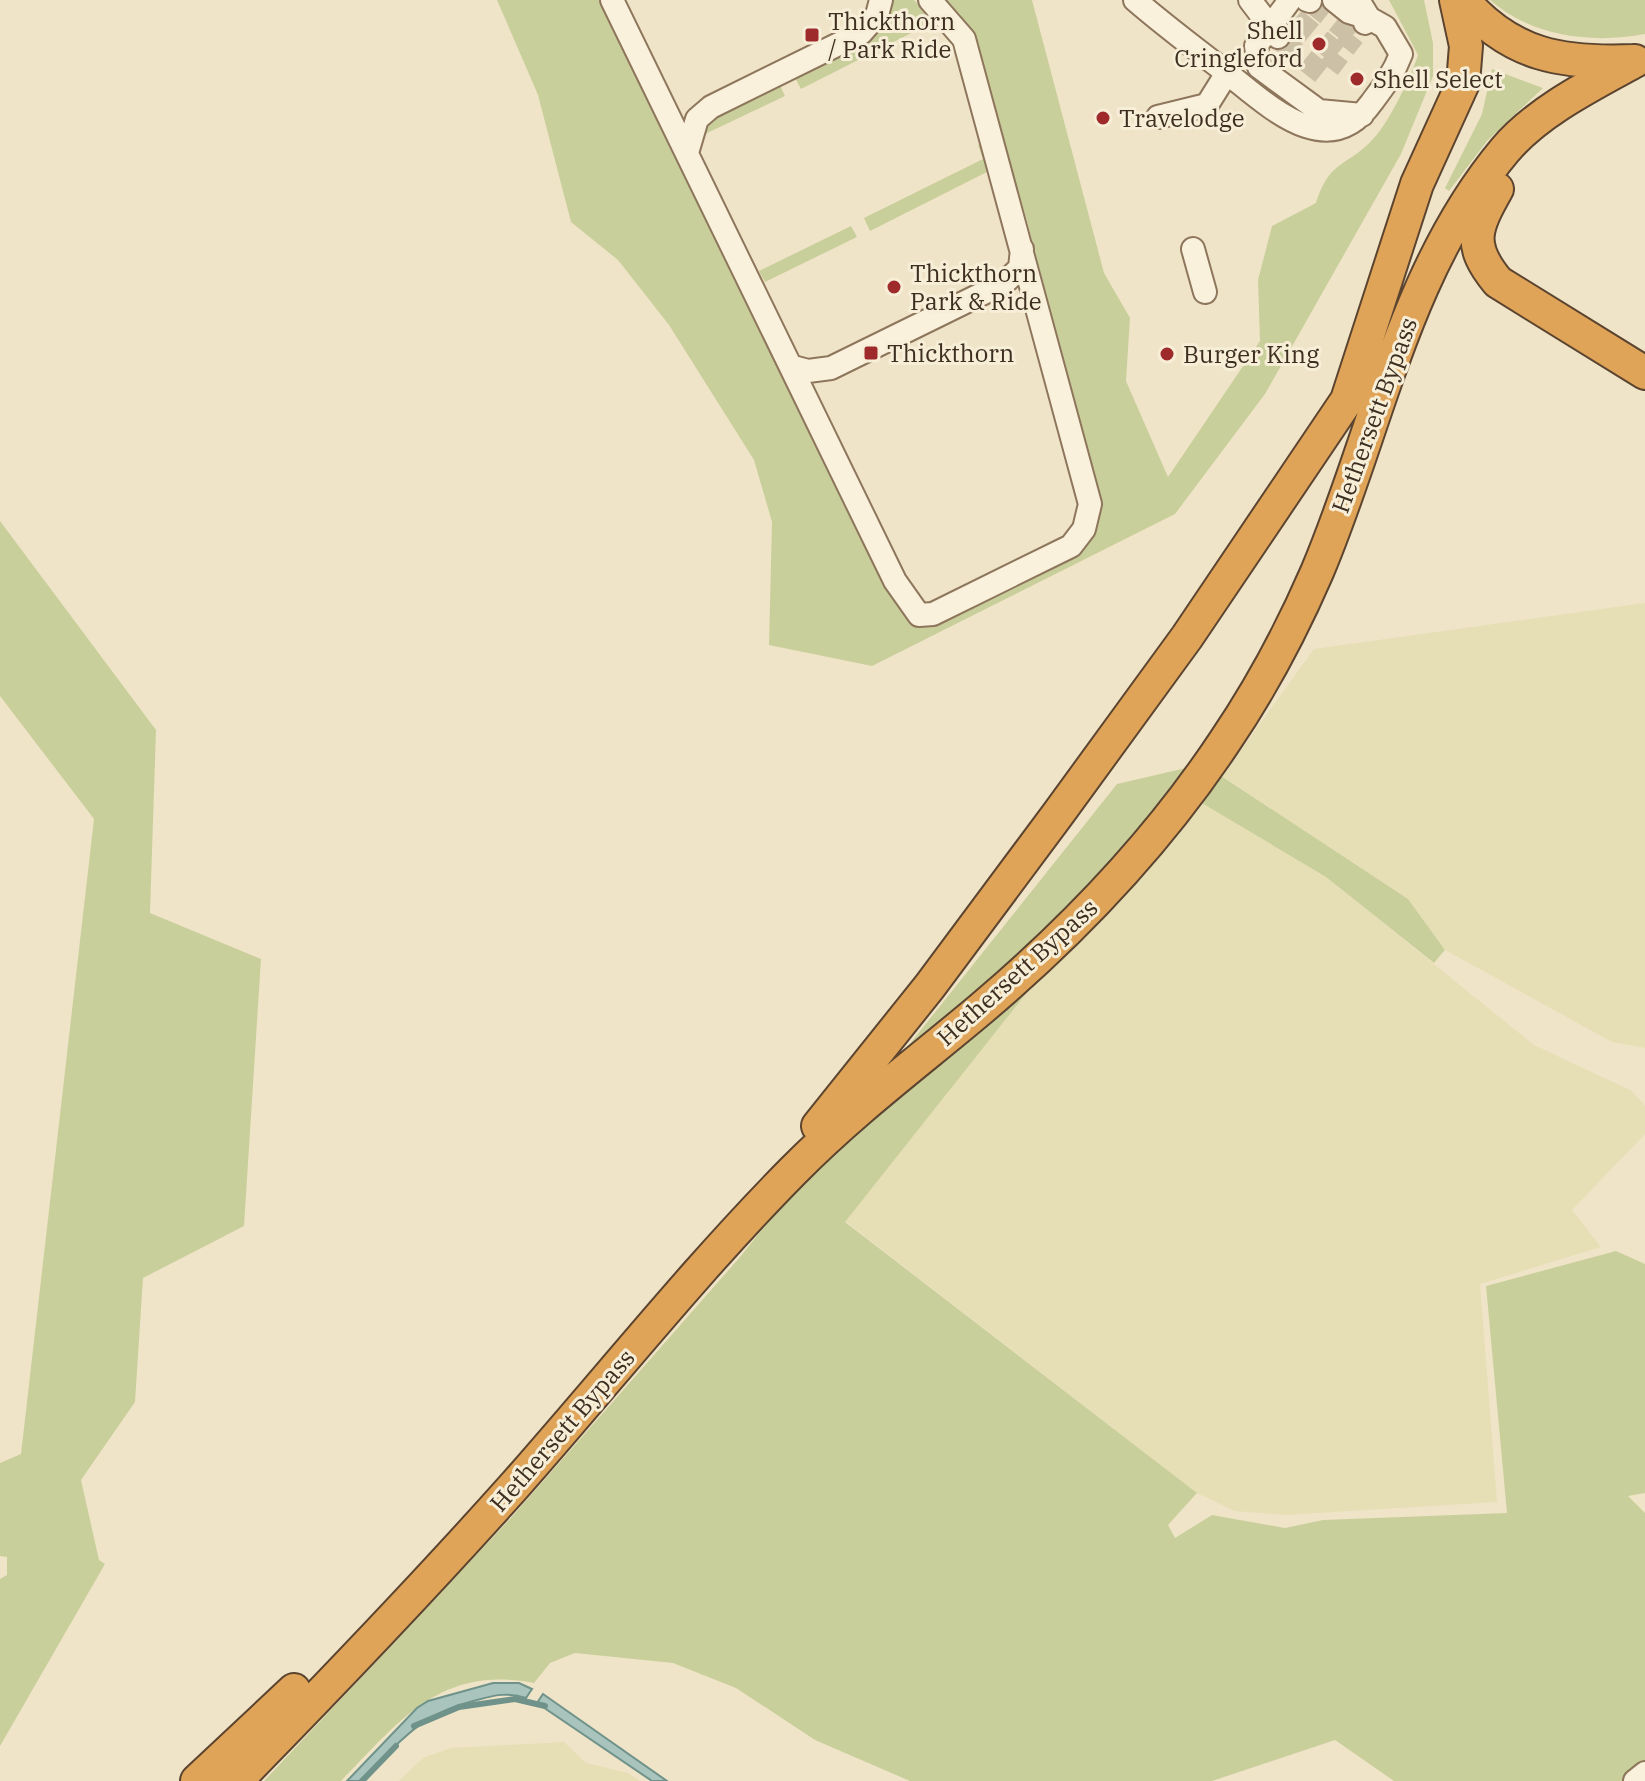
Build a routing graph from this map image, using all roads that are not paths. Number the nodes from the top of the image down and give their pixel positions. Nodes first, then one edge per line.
1 (612, 0) edge
2 (881, 0) edge
3 (930, 0) edge
4 (1135, 0) edge
5 (1250, 0) edge
6 (1256, 0) edge
7 (1334, 0) edge
8 (1456, 0) edge
9 (1463, 0) edge
10 (1362, 15) edge
11 (1286, 18) edge
12 (1640, 60) edge
13 (1227, 73) junction
14 (1577, 96) junction
15 (1363, 115) junction
16 (1158, 117) dead end
17 (687, 153) junction
18 (1022, 249) junction
19 (1193, 249) dead end
20 (1205, 292) dead end
21 (793, 367) junction
22 (1645, 373) edge
23 (1645, 1773) edge
24 (197, 1781) edge
25 (236, 1781) edge
26 (1635, 1781) edge

1 - 17 street
2 - 17 street
3 - 18 street
4 - 13 street
5 - 11 street
6 - 11 street
7 - 10 street
8 - 24 highway, Hethersett Bypass
9 - 12 highway
10 - 15 street
11 - 15 street
12 - 14 highway, Hethersett Bypass
13 - 15 street
13 - 16 street
14 - 22 highway
14 - 25 highway, Hethersett Bypass
17 - 21 street
18 - 21 street
18 - 21 street
19 - 20 street
23 - 26 street

